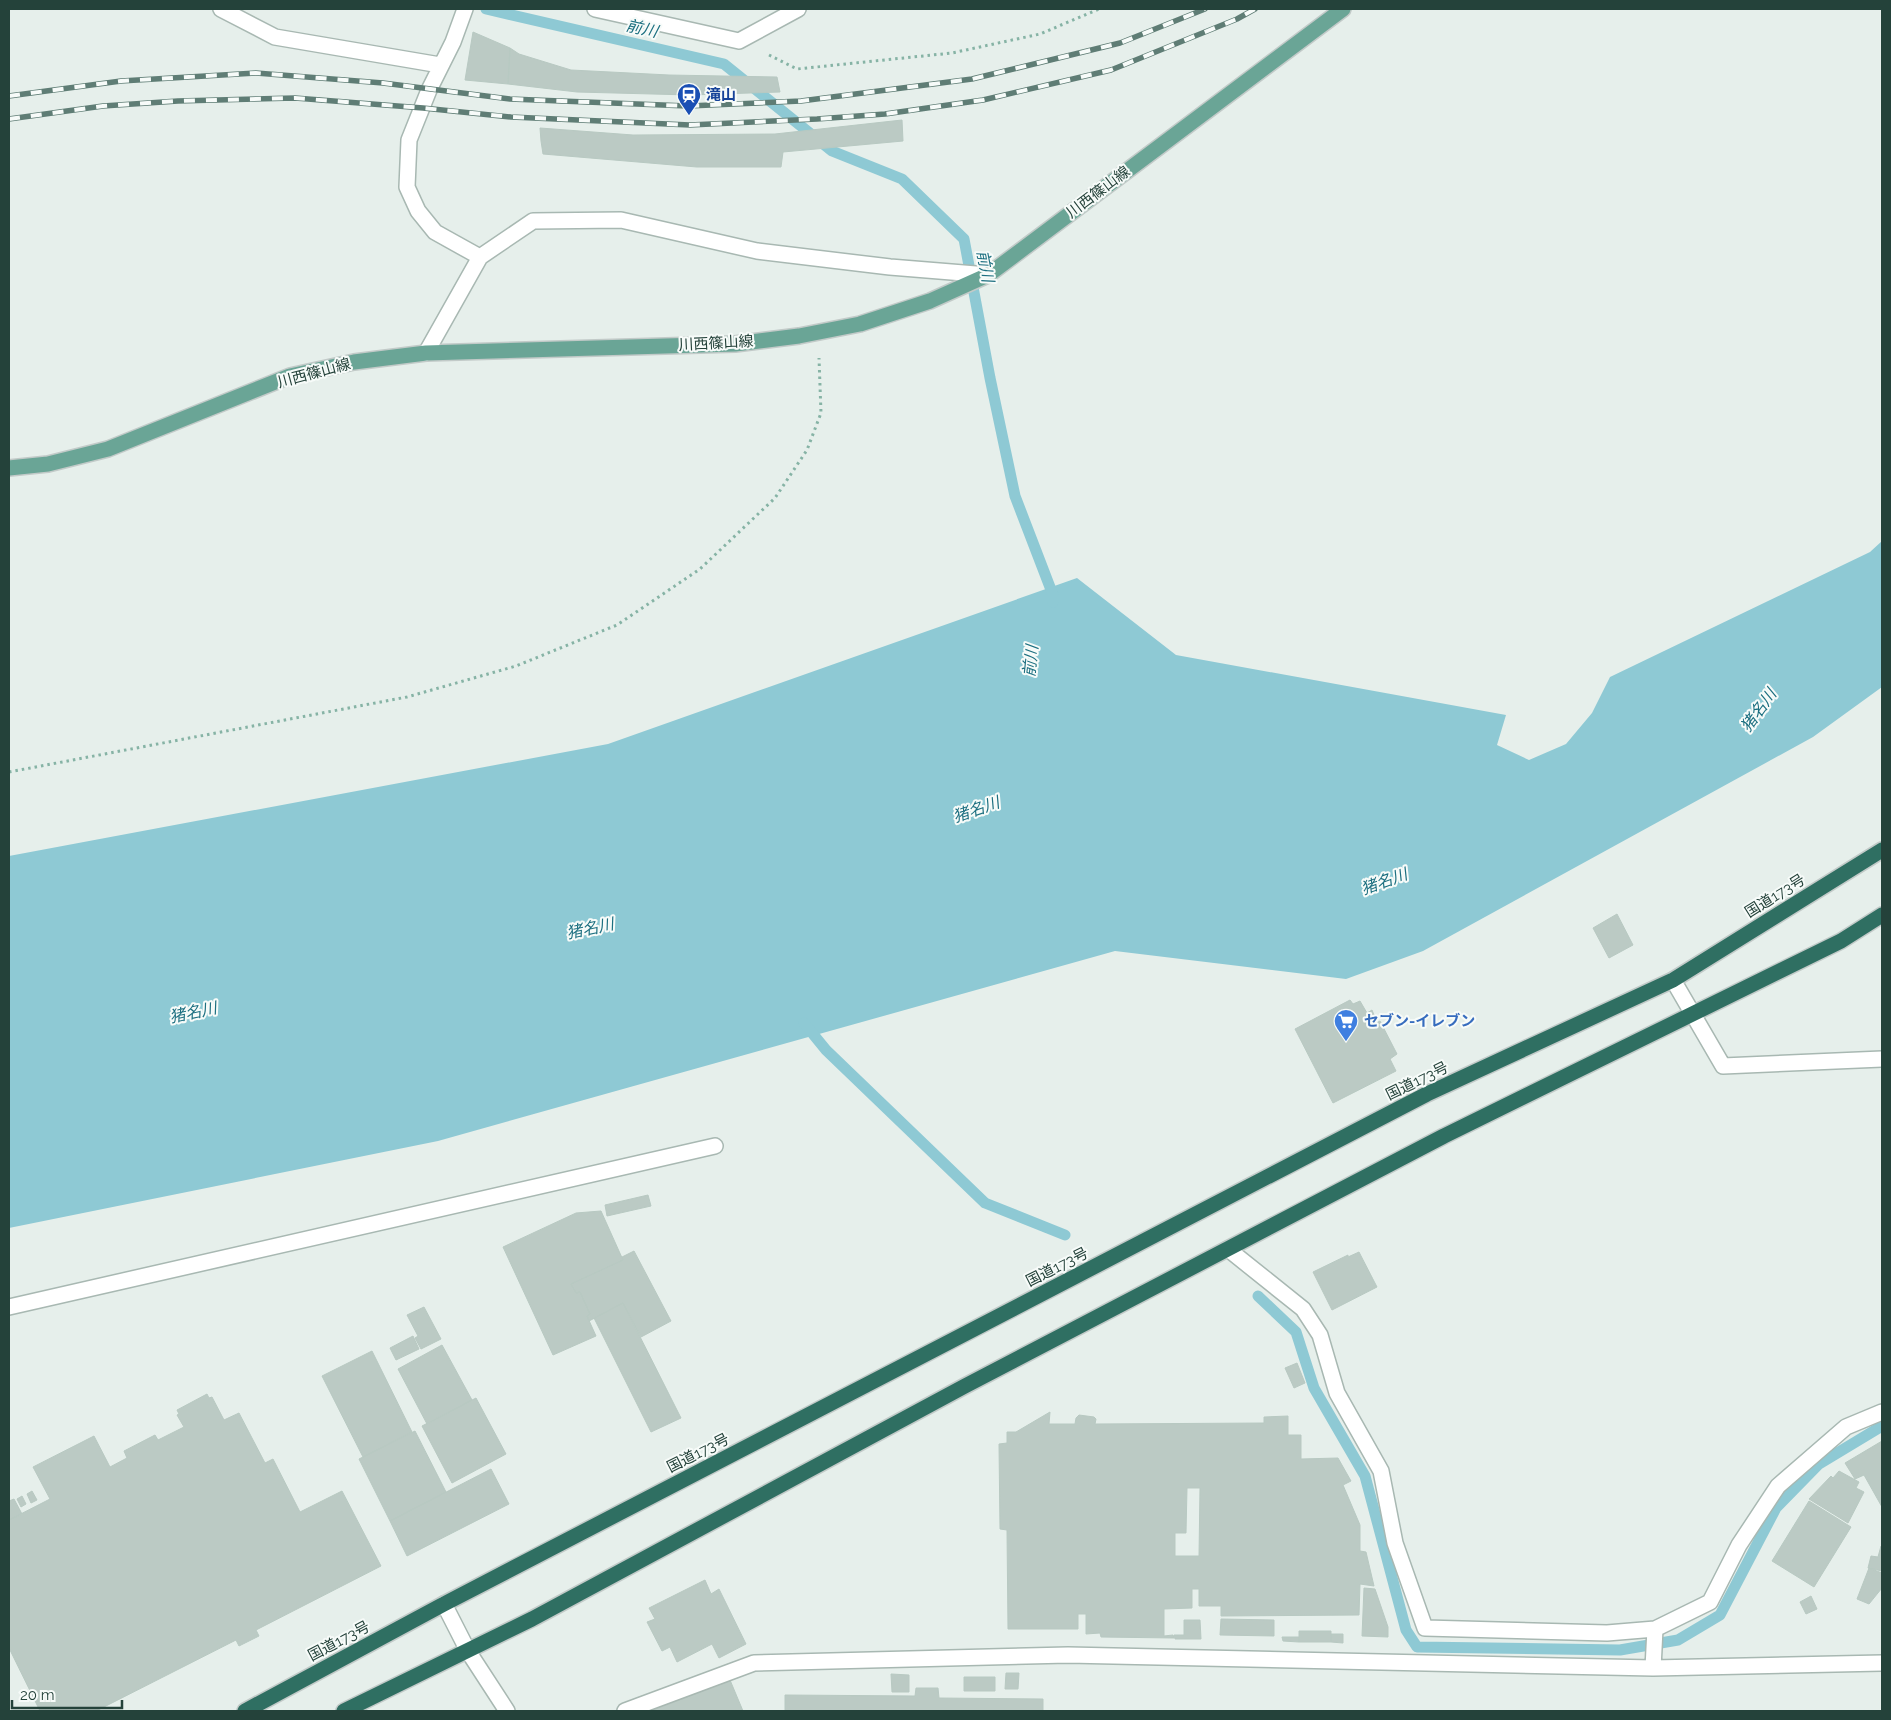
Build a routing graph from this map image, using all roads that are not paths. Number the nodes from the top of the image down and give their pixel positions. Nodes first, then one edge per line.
1 (222, 9) edge
2 (465, 9) edge
3 (595, 9) edge
4 (798, 9) edge
5 (1343, 9) edge
6 (440, 65) junction
7 (480, 257) junction
8 (988, 275) junction
9 (426, 352) junction
10 (9, 468) edge
11 (1882, 850) edge
12 (1882, 915) edge
13 (1673, 980) junction
14 (1693, 1014) junction
15 (1882, 1059) edge
16 (714, 1146) dead end
17 (1228, 1249) junction
18 (9, 1307) edge
19 (1882, 1412) edge
20 (444, 1604) junction
21 (1655, 1629) junction
22 (468, 1651) junction
23 (1882, 1663) edge
24 (1653, 1668) junction
25 (245, 1711) edge
26 (344, 1711) edge
27 (507, 1711) edge
28 (625, 1711) edge

1 - 6 street
2 - 6 street
3 - 4 street
5 - 8 main road, 川西篠山線
6 - 7 street
7 - 8 street
7 - 9 street
8 - 9 main road, 川西篠山線
9 - 10 main road, 川西篠山線
11 - 13 highway, 国道173号
12 - 14 highway
13 - 14 street
13 - 20 highway, 国道173号
14 - 15 street
14 - 17 highway
16 - 18 street
17 - 21 street
17 - 22 highway
19 - 21 street
20 - 22 street
20 - 25 highway, 国道173号
21 - 24 street
22 - 26 highway
22 - 27 street
23 - 24 street
24 - 28 street

